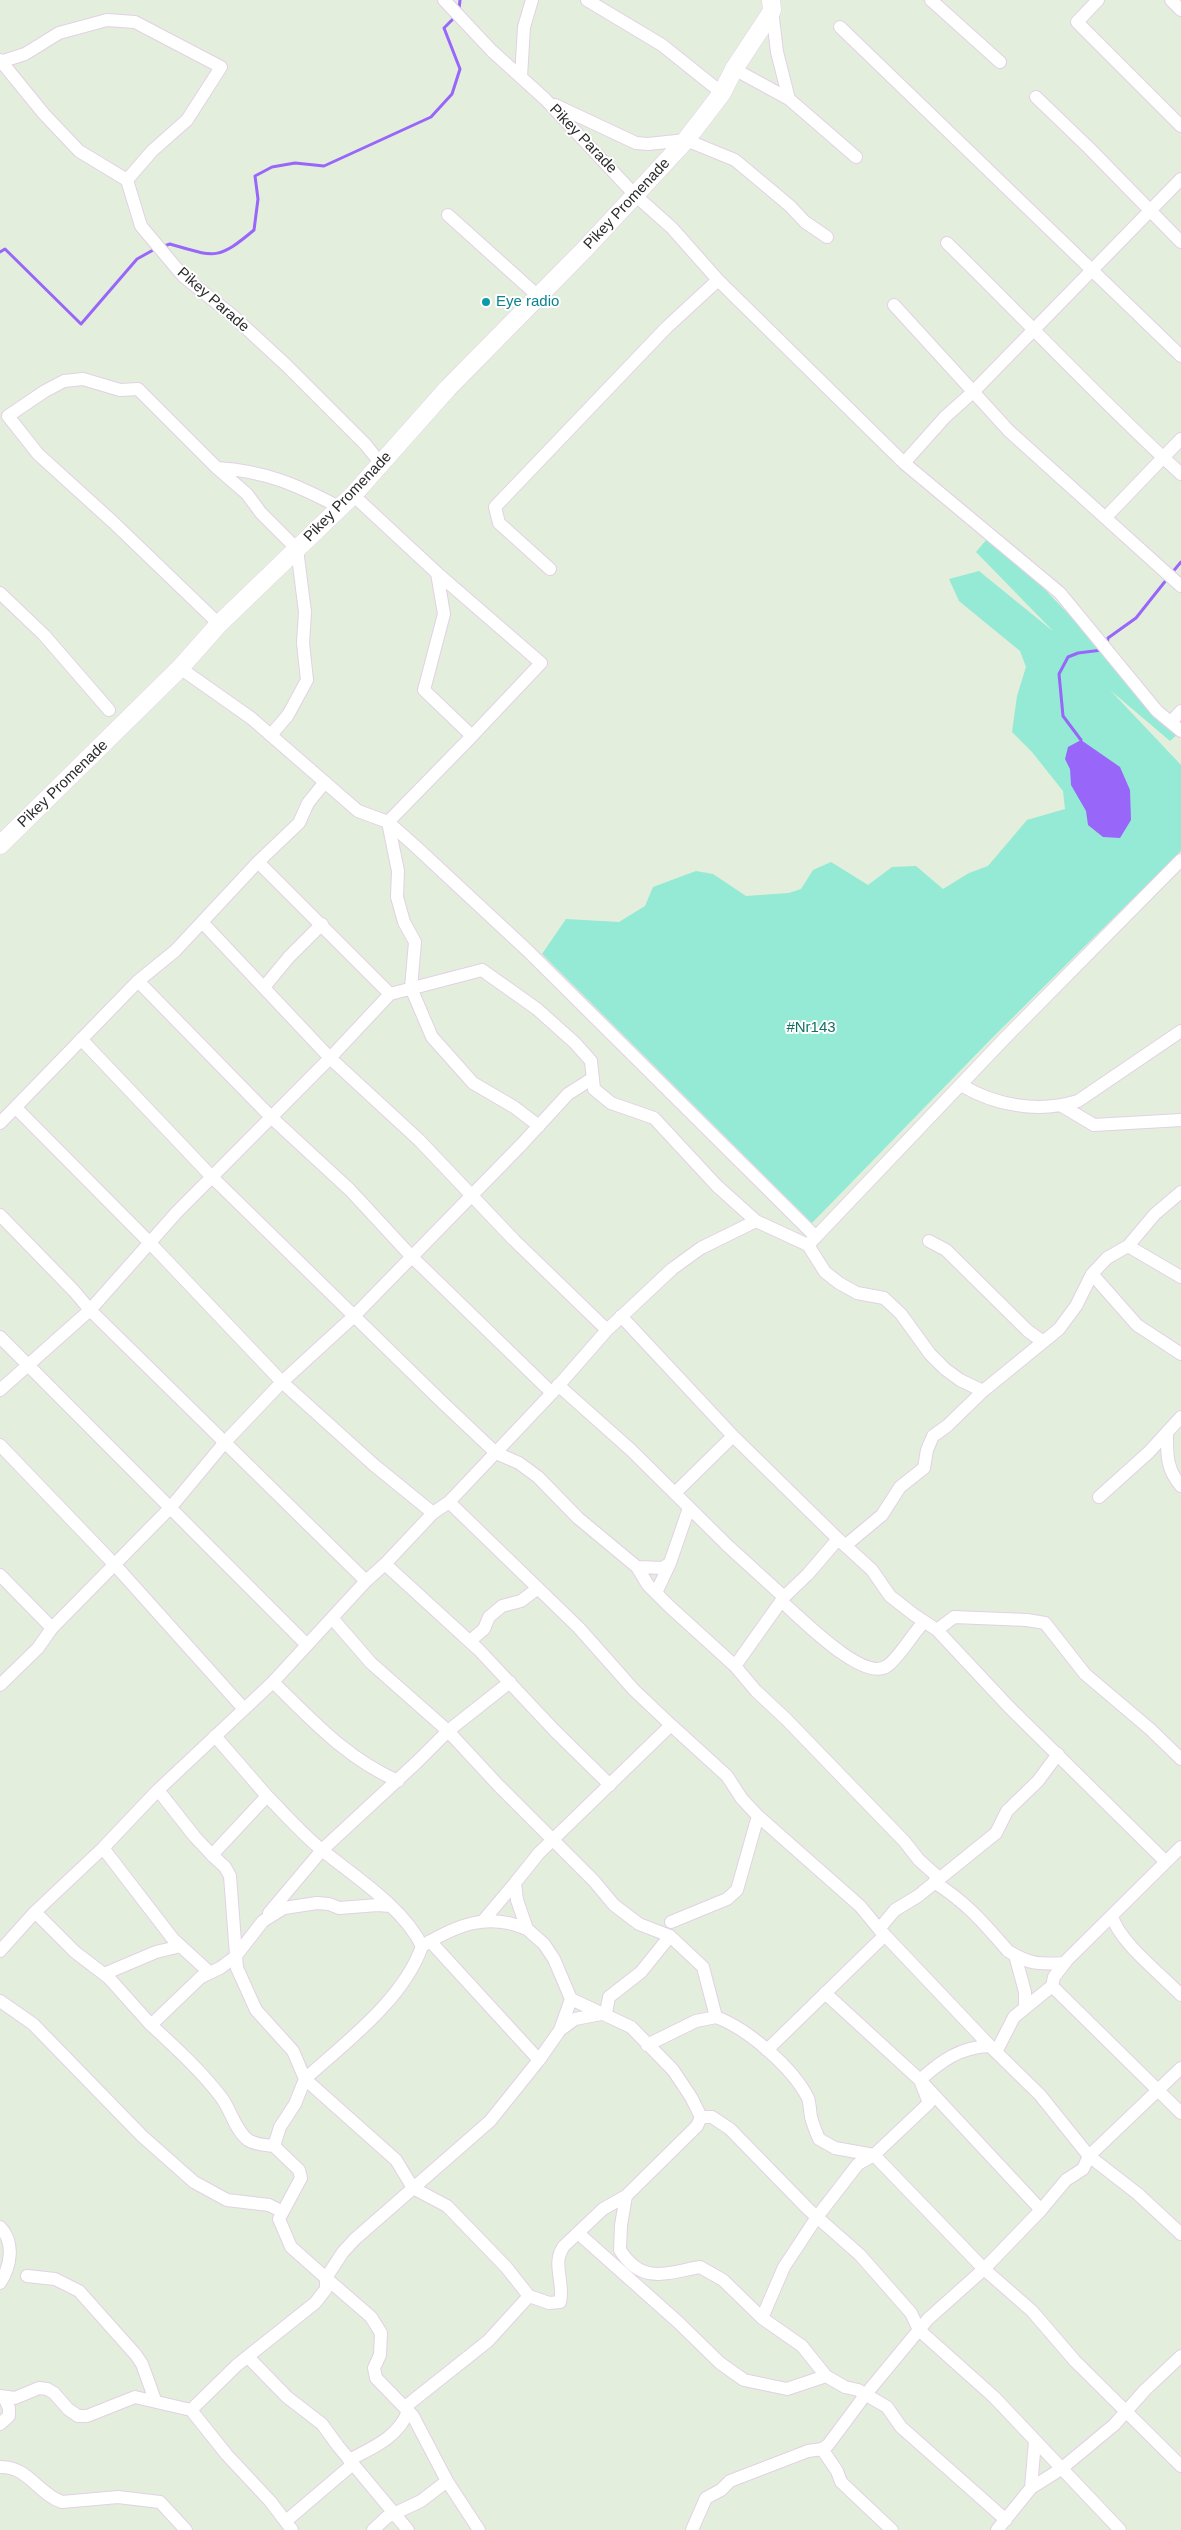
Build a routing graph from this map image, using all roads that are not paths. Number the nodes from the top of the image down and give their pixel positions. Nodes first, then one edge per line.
1 (444, 0) edge
2 (532, 0) edge
3 (587, 0) edge
4 (931, 0) edge
5 (1098, 0) edge
6 (1171, 0) edge
7 (771, 5) edge
8 (1181, 10) edge
9 (840, 27) dead end
10 (1, 61) edge
11 (1000, 62) dead end
12 (734, 69) junction
13 (521, 77) junction
14 (722, 93) junction
15 (1036, 97) dead end
16 (545, 99) junction
17 (788, 99) junction
18 (1181, 126) edge
19 (686, 140) junction
20 (856, 157) dead end
21 (1181, 179) edge
22 (128, 180) junction
23 (635, 195) junction
24 (1150, 212) junction
25 (448, 215) dead end
26 (827, 237) dead end
27 (1181, 242) edge
28 (947, 243) dead end
29 (1091, 269) junction
30 (718, 280) junction
31 (538, 296) junction
32 (894, 305) dead end
33 (1034, 330) junction
34 (1181, 356) edge
35 (973, 392) junction
36 (1181, 439) edge
37 (1163, 457) junction
38 (904, 463) junction
39 (382, 464) junction
40 (217, 468) junction
41 (1181, 474) edge
42 (353, 494) junction
43 (339, 507) junction
44 (1106, 517) junction
45 (297, 549) junction
46 (550, 570) dead end
47 (438, 573) junction
48 (1181, 586) edge
49 (0, 593) edge
50 (219, 624) junction
51 (180, 668) junction
52 (109, 710) dead end
53 (1181, 711) edge
54 (1171, 722) junction
55 (1181, 731) edge
56 (271, 735) junction
57 (472, 736) junction
58 (325, 782) junction
59 (388, 822) junction
60 (0, 845) edge
61 (1181, 860) edge
62 (258, 862) junction
63 (202, 922) junction
64 (322, 924) junction
65 (138, 981) junction
66 (265, 986) junction
67 (410, 988) junction
68 (390, 994) junction
69 (1181, 1031) edge
70 (81, 1040) junction
71 (330, 1058) junction
72 (593, 1078) junction
73 (961, 1085) junction
74 (1062, 1106) junction
75 (16, 1108) junction
76 (272, 1118) junction
77 (1181, 1120) edge
78 (0, 1123) edge
79 (539, 1126) junction
80 (212, 1178) junction
81 (1181, 1192) edge
82 (472, 1196) junction
83 (0, 1215) edge
84 (756, 1221) junction
85 (812, 1240) junction
86 (929, 1242) dead end
87 (150, 1243) junction
88 (1128, 1246) junction
89 (411, 1256) junction
90 (1092, 1274) junction
91 (1181, 1277) edge
92 (90, 1310) junction
93 (621, 1316) junction
94 (354, 1317) junction
95 (607, 1330) junction
96 (0, 1337) edge
97 (1042, 1341) junction
98 (1181, 1354) edge
99 (28, 1365) junction
100 (282, 1382) junction
101 (555, 1389) junction
102 (0, 1390) edge
103 (983, 1391) junction
104 (1181, 1418) edge
105 (1167, 1433) junction
106 (733, 1436) junction
107 (225, 1442) junction
108 (0, 1445) edge
109 (496, 1453) junction
110 (1181, 1486) edge
111 (675, 1493) junction
112 (1099, 1497) dead end
113 (449, 1502) junction
114 (171, 1507) junction
115 (689, 1508) junction
116 (433, 1513) junction
117 (842, 1542) junction
118 (670, 1563) junction
119 (385, 1564) junction
120 (115, 1565) junction
121 (637, 1567) junction
122 (0, 1575) edge
123 (366, 1581) junction
124 (538, 1589) junction
125 (656, 1593) junction
126 (782, 1599) junction
127 (332, 1618) junction
128 (924, 1622) junction
129 (52, 1628) junction
130 (937, 1630) junction
131 (470, 1641) junction
132 (306, 1644) junction
133 (735, 1666) junction
134 (273, 1682) junction
135 (510, 1682) junction
136 (0, 1685) edge
137 (244, 1710) junction
138 (671, 1725) junction
139 (448, 1730) junction
140 (216, 1736) junction
141 (1058, 1754) junction
142 (1181, 1759) edge
143 (398, 1780) junction
144 (610, 1785) junction
145 (158, 1790) junction
146 (266, 1796) junction
147 (758, 1816) junction
148 (552, 1840) junction
149 (1181, 1847) edge
150 (103, 1848) junction
151 (322, 1850) junction
152 (212, 1855) junction
153 (1166, 1862) junction
154 (936, 1880) junction
155 (516, 1883) junction
156 (390, 1906) junction
157 (35, 1912) junction
158 (1112, 1916) junction
159 (263, 1920) junction
160 (483, 1922) junction
161 (671, 1922) dead end
162 (528, 1929) junction
163 (882, 1932) junction
164 (670, 1936) junction
165 (426, 1943) junction
166 (181, 1946) junction
167 (0, 1951) edge
168 (1015, 1955) junction
169 (235, 1957) junction
170 (1065, 1963) junction
171 (209, 1972) junction
172 (104, 1974) junction
173 (1052, 1986) junction
174 (826, 1993) junction
175 (1181, 1995) edge
176 (571, 1999) junction
177 (0, 2001) edge
178 (1026, 2006) junction
179 (606, 2014) junction
180 (716, 2017) junction
181 (151, 2025) junction
182 (560, 2030) junction
183 (647, 2045) junction
184 (993, 2049) junction
185 (767, 2050) junction
186 (539, 2060) junction
187 (1181, 2068) edge
188 (305, 2078) junction
189 (920, 2080) junction
190 (1159, 2090) junction
191 (1181, 2113) edge
192 (701, 2117) junction
193 (274, 2146) junction
194 (874, 2155) junction
195 (1089, 2156) junction
196 (413, 2188) junction
197 (626, 2196) junction
198 (1041, 2210) junction
199 (281, 2211) junction
200 (817, 2217) junction
201 (0, 2228) edge
202 (578, 2233) junction
203 (1181, 2234) edge
204 (984, 2269) junction
205 (27, 2276) dead end
206 (326, 2278) junction
207 (0, 2283) edge
208 (529, 2296) junction
209 (762, 2318) junction
210 (919, 2330) junction
211 (1181, 2356) edge
212 (248, 2357) junction
213 (826, 2376) junction
214 (866, 2394) junction
215 (2, 2396) edge
216 (155, 2400) junction
217 (406, 2409) junction
218 (191, 2410) junction
219 (1126, 2411) junction
220 (0, 2424) edge
221 (1035, 2441) junction
222 (822, 2449) junction
223 (351, 2462) junction
224 (1181, 2466) edge
225 (0, 2467) edge
226 (1061, 2469) junction
227 (447, 2480) junction
228 (1031, 2488) junction
229 (393, 2513) junction
230 (1006, 2520) junction
231 (292, 2527) edge
232 (186, 2530) edge
233 (373, 2530) edge
234 (408, 2530) edge
235 (479, 2530) edge
236 (692, 2530) edge
237 (892, 2530) edge
238 (997, 2530) edge
239 (1120, 2530) edge

1 - 13 street, Pikey Parade
2 - 13 street
3 - 14 street
4 - 11 street
5 - 18 street
6 - 8 street
7 - 12 street, Pikey Promenade
7 - 17 street
9 - 29 street
10 - 22 street
10 - 22 street
12 - 14 street, Pikey Promenade
12 - 17 street
13 - 16 street, Pikey Parade
14 - 19 street, Pikey Promenade
15 - 24 street
16 - 19 street, Pikey Promenade
16 - 23 street, Pikey Parade
17 - 20 street
19 - 23 street, Pikey Promenade
19 - 26 street
21 - 24 street
22 - 39 street, Pikey Parade
23 - 30 street, Pikey Parade
23 - 31 street, Pikey Promenade
24 - 27 street
24 - 29 street
25 - 31 street
28 - 33 street
29 - 33 street
29 - 34 street
30 - 38 street, Pikey Parade
30 - 46 street
31 - 39 street, Pikey Promenade
32 - 35 street
33 - 35 street
33 - 37 street
35 - 38 street
35 - 44 street
36 - 37 street
37 - 41 street
37 - 44 street
38 - 54 street, Pikey Parade
39 - 42 street, Pikey Promenade
40 - 43 street
40 - 45 street
40 - 50 street
42 - 43 street, Pikey Promenade
42 - 47 street
43 - 45 street, Pikey Promenade
44 - 48 street
45 - 50 street, Pikey Promenade
45 - 56 street
47 - 57 street
47 - 57 street
49 - 52 street
50 - 51 street, Pikey Promenade
51 - 56 street
51 - 60 street, Pikey Promenade
53 - 54 street
54 - 55 street, Pikey Parade
56 - 58 street
57 - 59 street
58 - 59 street
58 - 62 street
59 - 67 street
59 - 85 street
61 - 73 street
62 - 63 street
62 - 64 street
63 - 65 street
63 - 66 street
64 - 66 street
64 - 68 street
65 - 70 street
65 - 76 street
66 - 71 street
67 - 68 street
67 - 72 street
67 - 79 street
68 - 71 street
69 - 74 street
70 - 75 street
70 - 80 street
71 - 76 street
71 - 82 street
72 - 79 street
72 - 84 street
73 - 74 street
73 - 85 street
74 - 77 street
75 - 78 street
75 - 87 street
76 - 80 street
76 - 89 street
79 - 82 street
80 - 87 street
80 - 94 street
81 - 88 street
82 - 89 street
82 - 95 street
83 - 92 street
84 - 85 street
84 - 93 street
85 - 103 street
86 - 97 street
87 - 92 street
87 - 100 street
88 - 90 street
88 - 91 street
89 - 94 street
89 - 101 street
90 - 97 street
90 - 98 street
92 - 99 street
92 - 107 street
93 - 95 street
93 - 106 street
94 - 100 street
94 - 109 street
95 - 101 street
96 - 99 street
97 - 103 street
99 - 102 street
99 - 114 street
100 - 107 street
100 - 116 street
101 - 109 street
101 - 111 street
103 - 117 street
104 - 105 street
105 - 110 street
105 - 112 street
106 - 111 street
106 - 117 street
107 - 114 street
107 - 123 street
108 - 120 street
109 - 113 street
109 - 121 street
111 - 115 street
113 - 116 street
113 - 124 street
114 - 120 street
114 - 132 street
115 - 118 street
115 - 126 street
116 - 119 street
117 - 126 street
117 - 128 street
118 - 121 street
118 - 125 street
119 - 123 street
119 - 131 street
120 - 129 street
120 - 137 street
121 - 125 street
122 - 129 street
123 - 127 street
124 - 131 street
124 - 138 street
125 - 133 street
126 - 128 street
126 - 133 street
127 - 132 street
127 - 139 street
128 - 130 street
129 - 136 street
130 - 141 street
130 - 142 street
131 - 135 street
132 - 134 street
133 - 154 street
134 - 137 street
134 - 143 street
135 - 139 street
135 - 144 street
137 - 140 street
138 - 144 street
138 - 147 street
139 - 143 street
139 - 148 street
140 - 145 street
140 - 146 street
141 - 153 street
141 - 154 street
143 - 151 street
144 - 148 street
145 - 150 street
145 - 152 street
146 - 151 street
146 - 152 street
147 - 161 street
147 - 163 street
148 - 155 street
148 - 164 street
149 - 153 street
150 - 157 street
150 - 166 street
151 - 156 street
151 - 159 street
152 - 169 street
153 - 158 street
154 - 163 street
154 - 168 street
155 - 160 street
155 - 162 street
156 - 159 street
156 - 165 street
157 - 167 street
157 - 172 street
158 - 170 street
158 - 175 street
159 - 169 street
160 - 162 street
160 - 165 street
162 - 176 street
163 - 174 street
163 - 184 street
164 - 179 street
164 - 180 street
165 - 186 street
165 - 188 street
166 - 171 street
166 - 172 street
168 - 170 street
168 - 178 street
169 - 171 street
169 - 188 street
170 - 173 street
171 - 181 street
172 - 181 street
173 - 178 street
173 - 190 street
174 - 185 street
174 - 189 street
176 - 179 street
176 - 182 street
177 - 199 street
178 - 184 street
179 - 182 street
179 - 183 street
180 - 183 street
180 - 185 street
181 - 193 street
182 - 186 street
183 - 192 street
184 - 189 street
184 - 195 street
185 - 194 street
186 - 196 street
187 - 190 street
188 - 193 street
188 - 196 street
189 - 194 street
189 - 198 street
190 - 191 street
190 - 195 street
192 - 197 street
192 - 200 street
193 - 199 street
194 - 200 street
194 - 204 street
195 - 198 street
195 - 203 street
196 - 206 street
196 - 208 street
197 - 202 street
197 - 209 street
198 - 204 street
199 - 206 street
200 - 209 street
200 - 210 street
201 - 207 street
202 - 208 street
202 - 213 street
204 - 210 street
204 - 219 street
205 - 216 street
206 - 212 street
206 - 217 street
208 - 217 street
209 - 213 street
210 - 214 street
210 - 221 street
211 - 219 street
212 - 218 street
212 - 223 street
213 - 214 street
214 - 222 street
214 - 230 street
215 - 216 street
215 - 220 street
216 - 218 street
217 - 223 street
217 - 227 street
218 - 231 street
219 - 224 street
219 - 226 street
221 - 226 street
221 - 228 street
222 - 236 street
222 - 237 street
223 - 229 street
223 - 231 street
225 - 232 street
226 - 228 street
226 - 239 street
227 - 229 street
227 - 235 street
228 - 230 street
229 - 233 street
229 - 234 street
230 - 238 street

